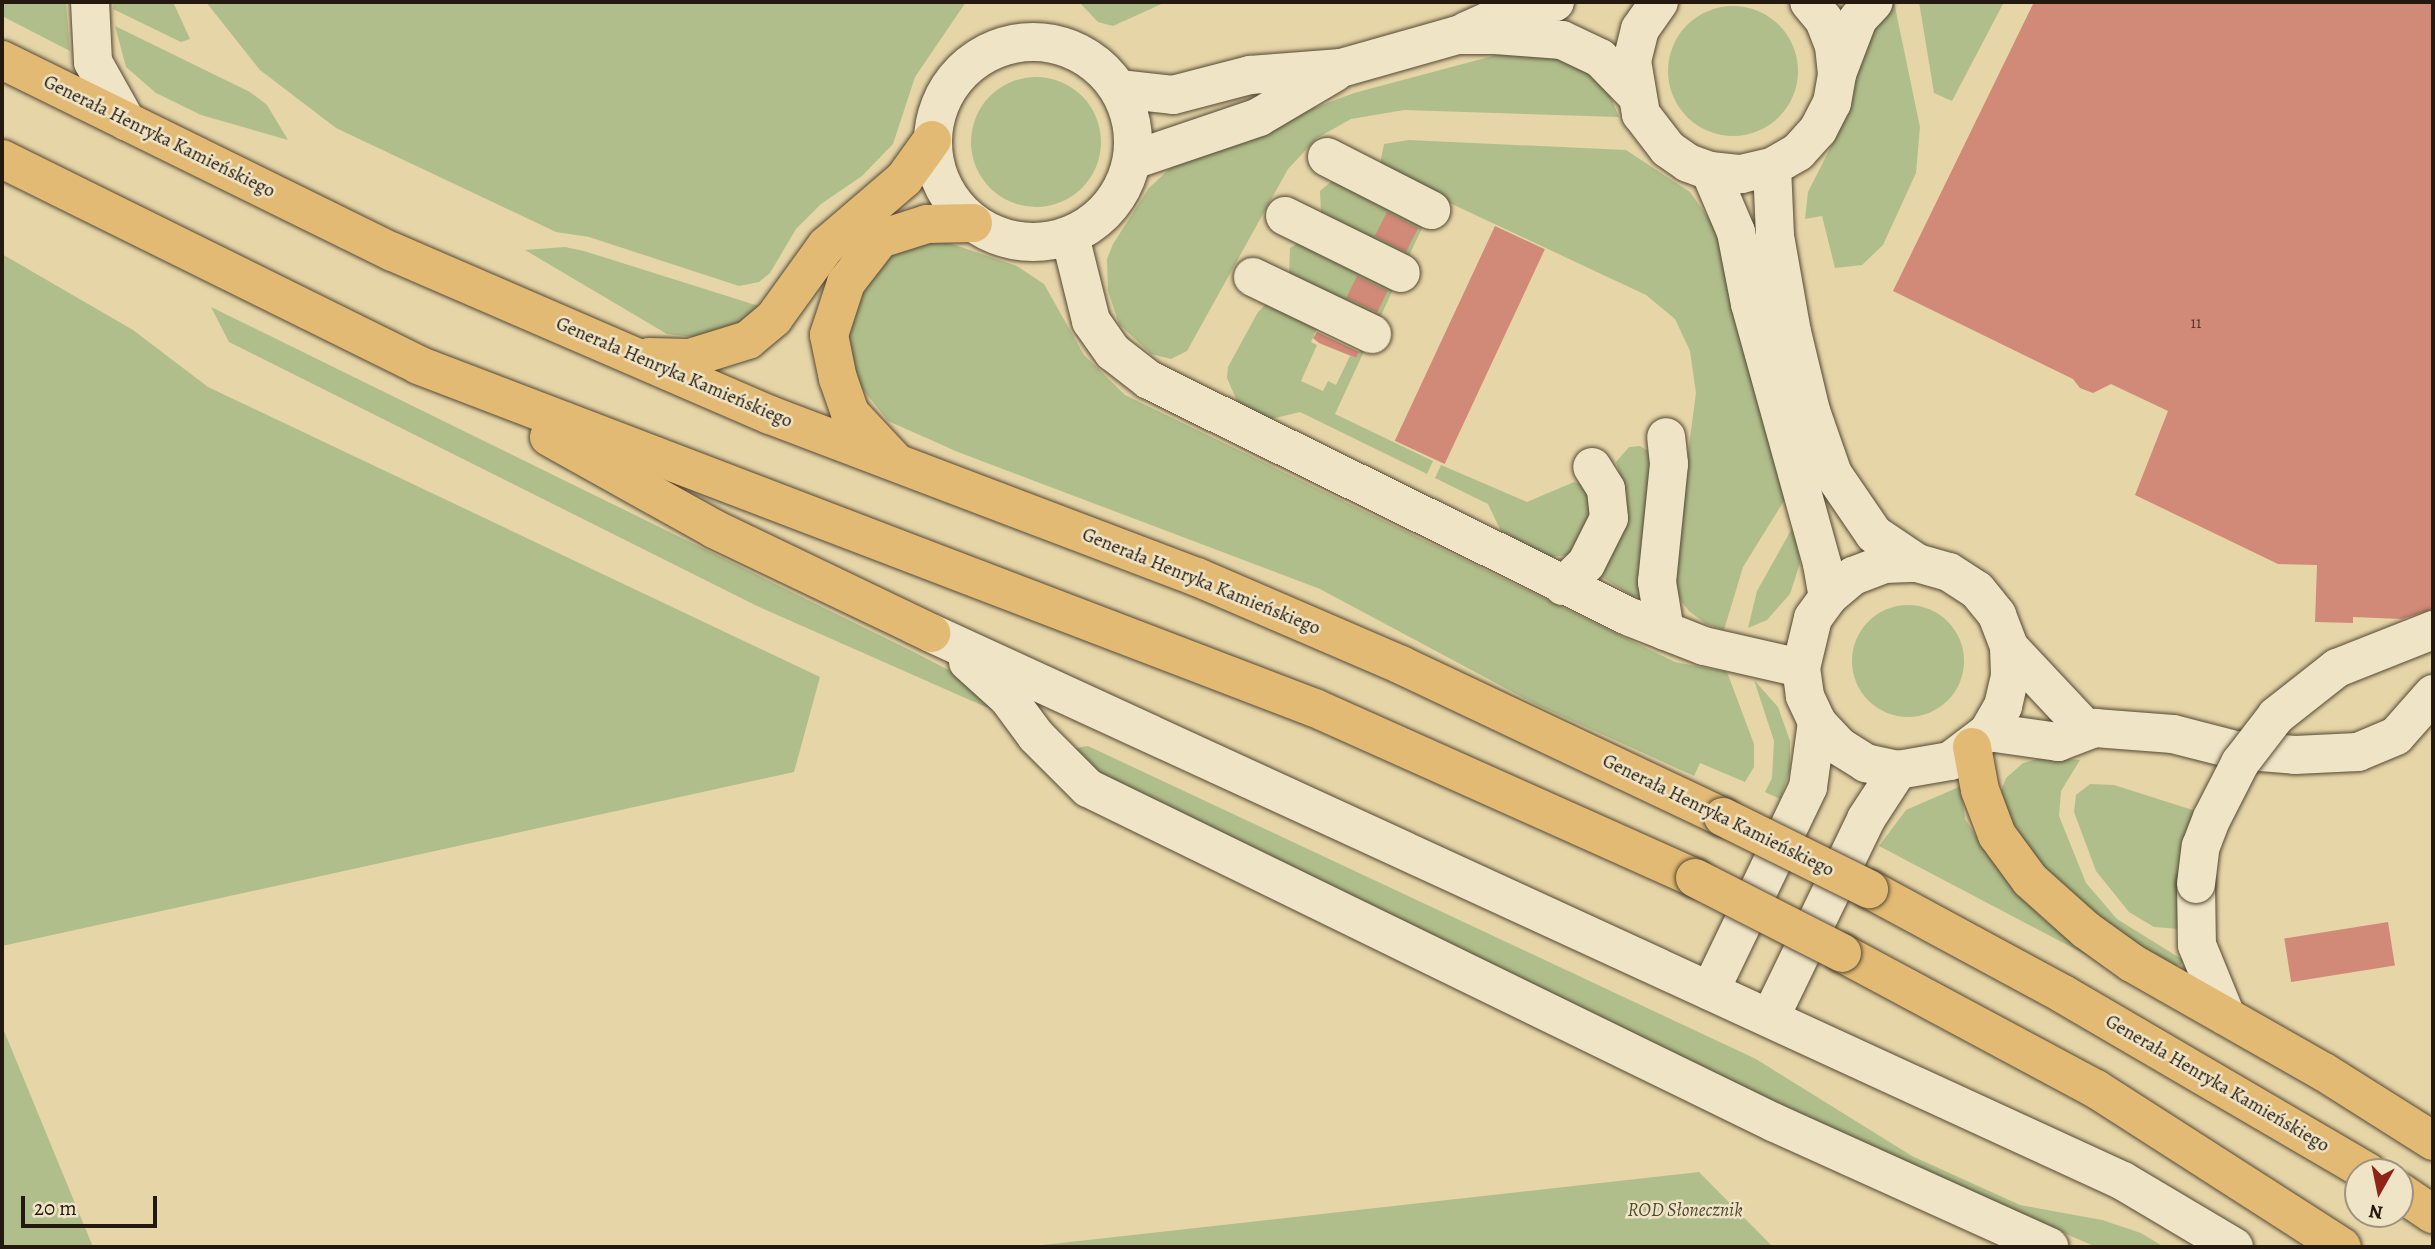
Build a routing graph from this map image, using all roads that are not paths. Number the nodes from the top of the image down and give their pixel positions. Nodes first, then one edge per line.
1 (90, 2) edge
2 (1555, 2) edge
3 (1659, 2) edge
4 (1809, 2) edge
5 (1874, 2) edge
6 (1458, 36) junction
7 (2, 60) edge
8 (1341, 68) junction
9 (1837, 74) junction
10 (1119, 89) junction
11 (1634, 93) junction
12 (126, 121) junction
13 (932, 140) junction
14 (1327, 157) dead end
15 (2, 159) edge
16 (1133, 160) junction
17 (1772, 167) junction
18 (1710, 171) junction
19 (1431, 210) dead end
20 (1284, 216) dead end
21 (973, 223) junction
22 (1070, 236) junction
23 (1401, 272) dead end
24 (1253, 277) dead end
25 (1372, 334) dead end
26 (633, 357) junction
27 (418, 365) junction
28 (1666, 437) dead end
29 (900, 466) junction
30 (1592, 467) dead end
31 (1917, 563) junction
32 (1563, 586) junction
33 (1828, 597) junction
34 (2433, 630) edge
35 (1665, 632) junction
36 (931, 633) junction
37 (2009, 647) junction
38 (1801, 668) junction
39 (2433, 694) edge
40 (1817, 722) junction
41 (2085, 728) junction
42 (1980, 740) junction
43 (1898, 770) junction
44 (1710, 991) junction
45 (2226, 1016) junction
46 (1770, 1018) junction
47 (2433, 1141) edge
48 (2344, 1158) edge
49 (2414, 1201) edge
50 (2433, 1214) edge
51 (2049, 1247) edge
52 (2234, 1247) edge
53 (2342, 1247) edge

1 - 12 street
2 - 6 street
3 - 11 street
4 - 9 street
5 - 9 street
6 - 8 street
6 - 11 street
7 - 12 main road, Generała Henryka Kamieńskiego
8 - 10 street
8 - 16 street
9 - 17 street
10 - 13 street
10 - 16 street
11 - 18 street
12 - 26 main road, Generała Henryka Kamieńskiego
13 - 21 street
13 - 26 main road
14 - 19 street
15 - 27 main road
16 - 22 street
17 - 18 street
17 - 31 street
18 - 33 street
20 - 23 street
21 - 22 street
21 - 29 main road
22 - 32 street
24 - 25 street
26 - 29 main road, Generała Henryka Kamieńskiego
27 - 36 main road
27 - 53 main road, bridge
28 - 35 street
29 - 48 main road, Generała Henryka Kamieńskiego, bridge
30 - 32 street
31 - 33 street
31 - 37 street
32 - 35 street
33 - 38 street
34 - 45 street, bridge
35 - 38 street
36 - 44 street
36 - 51 street
37 - 41 street
37 - 42 street
38 - 40 street
39 - 41 street
40 - 43 street
40 - 44 street
41 - 42 street
42 - 43 street
42 - 45 main road
43 - 46 street
44 - 46 street
45 - 47 main road
46 - 52 street
49 - 50 main road

